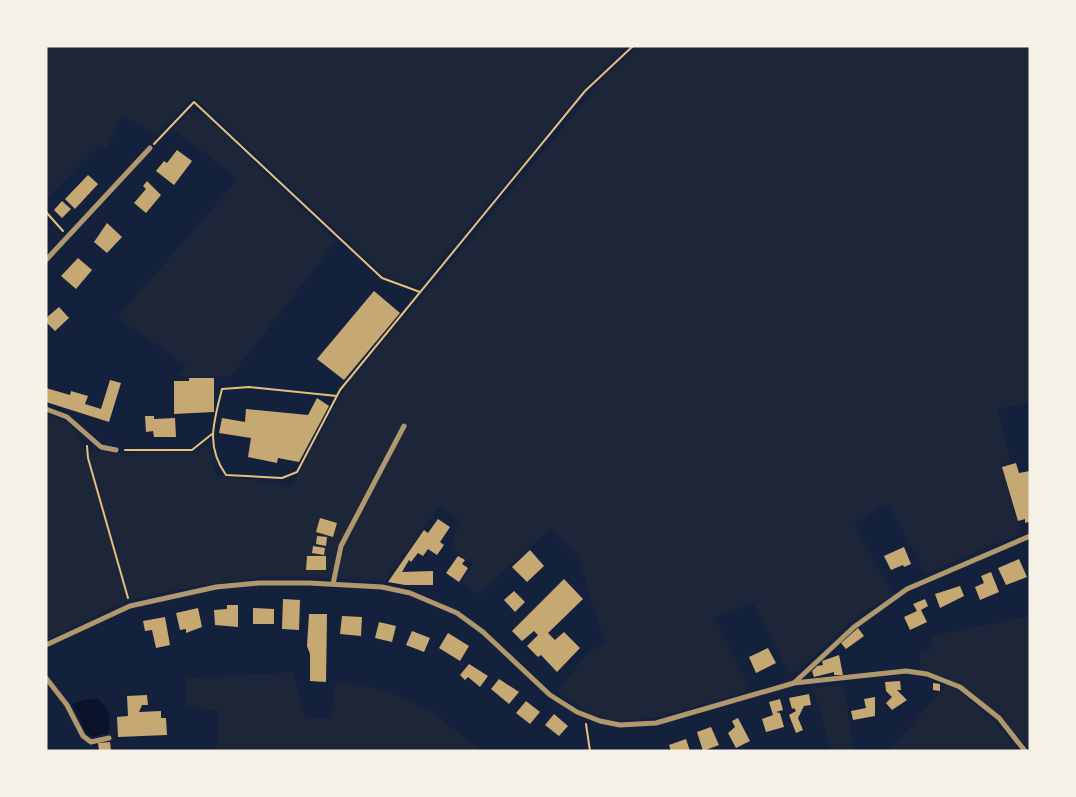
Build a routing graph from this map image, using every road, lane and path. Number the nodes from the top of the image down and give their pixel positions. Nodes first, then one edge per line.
1 (633, 46) edge
2 (150, 148) joint
3 (46, 212) edge
4 (68, 235) junction
5 (46, 260) edge
6 (420, 292) junction
7 (337, 396) junction
8 (46, 409) edge
9 (404, 426) dead end
10 (212, 434) junction
11 (89, 438) junction
12 (116, 450) joint
13 (1030, 536) edge
14 (334, 584) junction
15 (130, 606) junction
16 (46, 645) edge
17 (46, 678) edge
18 (794, 683) junction
19 (586, 716) junction
20 (109, 738) dead end
21 (590, 751) edge
22 (1024, 751) edge

1 - 6 path
2 - 4 street
2 - 6 path
3 - 4 path
4 - 5 street
6 - 7 path
7 - 10 path
7 - 10 path
8 - 11 street
9 - 14 street
10 - 12 path
11 - 12 street
11 - 15 path
13 - 18 street
14 - 15 street
14 - 19 street
15 - 16 street
17 - 20 street
18 - 19 street
18 - 22 street
19 - 21 path

